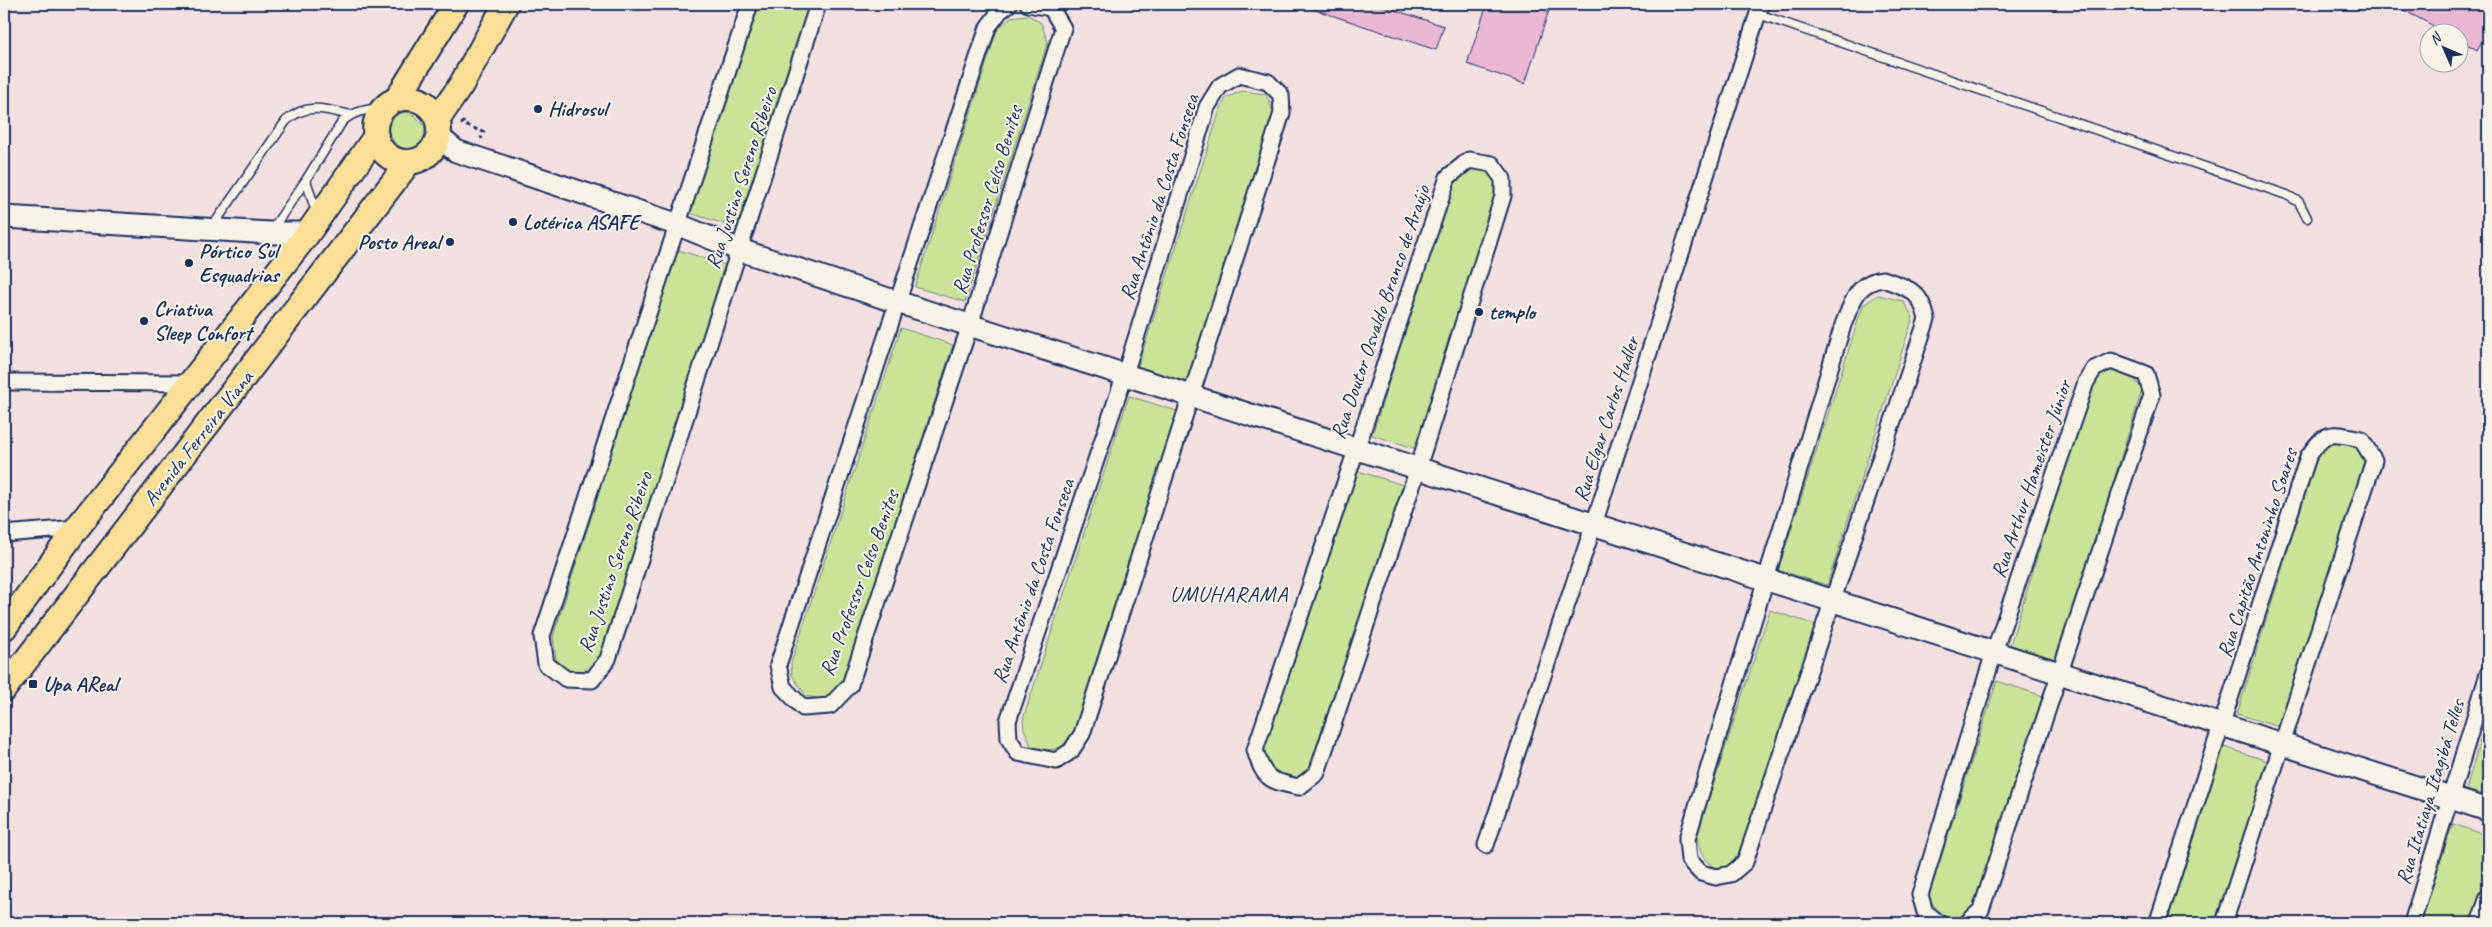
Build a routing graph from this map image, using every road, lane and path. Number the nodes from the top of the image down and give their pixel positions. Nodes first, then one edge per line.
1 (456, 4) edge
2 (506, 4) edge
3 (750, 4) edge
4 (818, 4) edge
5 (1009, 4) edge
6 (1028, 4) edge
7 (1759, 9) edge
8 (390, 103) junction
9 (350, 115) junction
10 (466, 116) dead end
11 (484, 132) dead end
12 (376, 136) junction
13 (441, 140) junction
14 (409, 162) junction
15 (306, 180) junction
16 (4, 217) edge
17 (2308, 218) dead end
18 (679, 225) junction
19 (313, 226) junction
20 (210, 229) junction
21 (270, 232) junction
22 (740, 250) junction
23 (897, 302) junction
24 (970, 325) junction
25 (1125, 374) junction
26 (4, 382) edge
27 (192, 383) junction
28 (1190, 395) junction
29 (1356, 448) junction
30 (1418, 468) junction
31 (1594, 524) junction
32 (77, 528) junction
33 (4, 534) edge
34 (1766, 579) junction
35 (1833, 601) junction
36 (4, 628) edge
37 (1994, 652) junction
38 (2060, 673) junction
39 (2488, 674) edge
40 (4, 689) edge
41 (2223, 725) junction
42 (2283, 744) junction
43 (2450, 798) junction
44 (2488, 810) edge
45 (1486, 845) dead end
46 (2488, 898) edge
47 (1939, 923) edge
48 (1967, 923) edge
49 (2160, 923) edge
50 (2224, 923) edge
51 (2412, 923) edge
52 (2479, 923) edge

1 - 8 main road
2 - 13 main road
3 - 18 street, Rua Justino Sereno Ribeiro
4 - 22 street, Rua Justino Sereno Ribeiro
5 - 23 street, Rua Professor Celso Benites
6 - 24 street, Rua Professor Celso Benites
7 - 17 lane
7 - 31 street, Rua Elgar Carlos Hadler
8 - 9 lane
8 - 12 main road
8 - 13 main road
9 - 15 lane
9 - 20 lane
10 - 11 path
12 - 14 main road
12 - 19 main road, Avenida Ferreira Viana
13 - 14 main road
13 - 18 street
14 - 40 main road, Avenida Ferreira Viana
15 - 19 lane
15 - 21 lane
16 - 20 street
18 - 22 street
18 - 22 street, Rua Justino Sereno Ribeiro
19 - 21 street
19 - 27 main road, Avenida Ferreira Viana
20 - 21 street
22 - 23 street
23 - 24 street
23 - 24 street, Rua Professor Celso Benites
24 - 25 street
25 - 28 street
25 - 28 street, Rua Antônio da Costa Fonseca
25 - 28 street, Rua Antônio da Costa Fonseca
26 - 27 street
27 - 32 main road, Avenida Ferreira Viana
28 - 29 street
29 - 30 street
29 - 30 street, Rua Doutor Osvaldo Branco de Araújo
29 - 30 street, Rua Doutor Osvaldo Branco de Araújo
30 - 31 street
31 - 34 street
31 - 45 street, Rua Elgar Carlos Hadler
32 - 33 street
32 - 36 main road, Avenida Ferreira Viana
34 - 35 street
34 - 35 street
34 - 35 street
35 - 37 street
37 - 38 street
37 - 38 street, Rua Arthur Hameister Júnior
37 - 47 street, Rua Arthur Hameister Júnior
38 - 41 street
38 - 48 street, Rua Arthur Hameister Júnior
39 - 43 street, Rua Itatiaya Itagibá Telles
41 - 42 street
41 - 42 street, Rua Capitão Antoninho Soares
41 - 49 street, Rua Capitão Antoninho Soares
42 - 43 street
42 - 50 street, Rua Capitão Antoninho Soares
43 - 44 street
43 - 51 street, Rua Itatiaya Itagibá Telles
46 - 52 street

